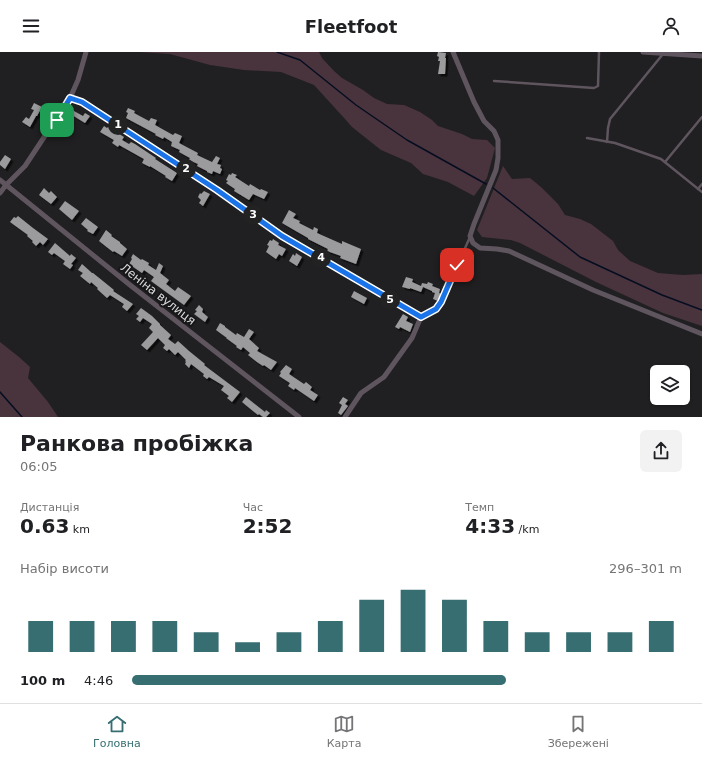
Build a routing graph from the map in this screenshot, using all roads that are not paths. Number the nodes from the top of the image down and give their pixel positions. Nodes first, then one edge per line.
1 (86, 52) edge
2 (453, 52) edge
3 (599, 52) edge
4 (643, 52) edge
5 (664, 54) junction
6 (702, 56) edge
7 (494, 81) dead end
8 (70, 98) junction
9 (702, 117) edge
10 (588, 138) dead end
11 (607, 142) junction
12 (665, 162) junction
13 (0, 180) edge
14 (702, 184) edge
15 (6, 185) junction
16 (698, 189) junction
17 (702, 192) edge
18 (0, 193) edge
19 (470, 236) junction
20 (421, 317) junction
21 (702, 334) edge
22 (299, 417) edge
23 (345, 417) edge

1 - 8 street
2 - 19 street
3 - 7 lane
4 - 5 street
5 - 6 street
5 - 11 lane
8 - 15 street
8 - 20 street
9 - 12 lane
10 - 11 lane
11 - 12 lane
12 - 16 lane
13 - 15 street, Леніна вулиця
14 - 16 lane
15 - 18 street
15 - 22 street, Леніна вулиця
16 - 17 lane
19 - 20 lane
19 - 21 street
20 - 23 street

